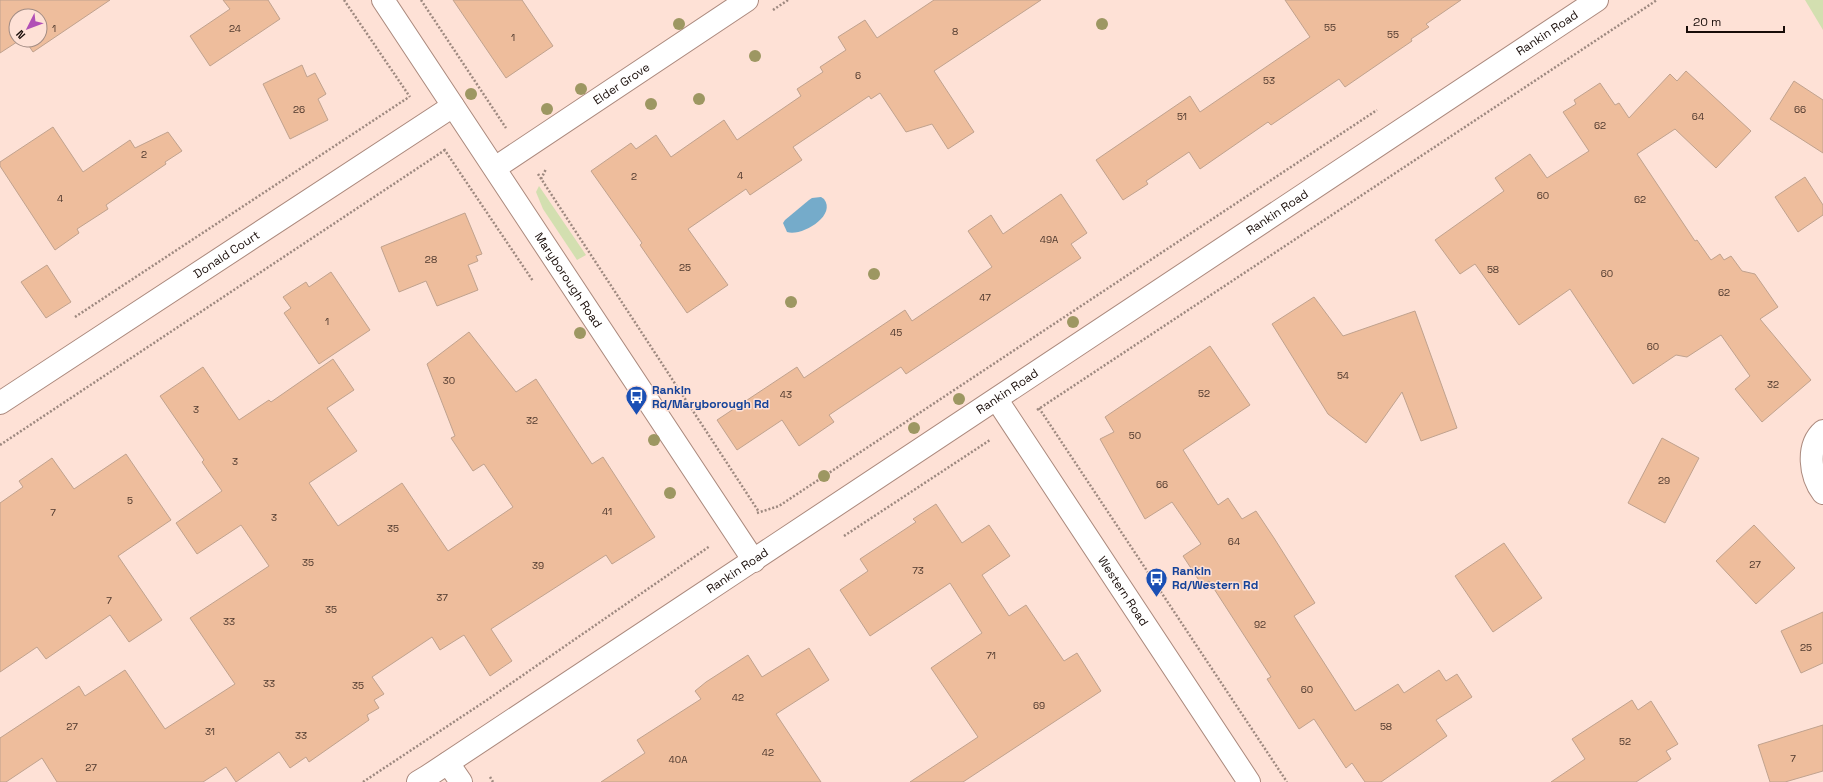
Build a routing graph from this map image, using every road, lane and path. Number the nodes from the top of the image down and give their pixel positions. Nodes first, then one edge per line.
1 (344, 0) edge
2 (383, 0) edge
3 (421, 0) edge
4 (747, 0) edge
5 (1597, 0) edge
6 (1657, 0) edge
7 (453, 106) junction
8 (1383, 106) dead end
9 (504, 126) dead end
10 (445, 150) dead end
11 (495, 168) junction
12 (536, 171) dead end
13 (73, 319) dead end
14 (997, 400) junction
15 (0, 403) edge
16 (1823, 431) edge
17 (0, 445) edge
18 (1823, 493) edge
19 (710, 546) dead end
20 (754, 561) junction
21 (448, 763) junction
22 (363, 782) edge
23 (418, 782) edge
24 (461, 782) edge
25 (1249, 782) edge
26 (1288, 782) edge

1 - 13 path
2 - 7 street, Maryborough Road
3 - 9 path
4 - 11 street, Elder Grove
5 - 14 street, Rankin Road
6 - 26 path
7 - 11 street, Maryborough Road
7 - 15 street, Donald Court
8 - 12 path
10 - 17 path
11 - 20 street, Maryborough Road
14 - 20 street, Rankin Road
14 - 25 street, Western Road
16 - 18 street
19 - 22 path
20 - 21 street, Rankin Road
21 - 23 street, Rankin Road
21 - 24 street

